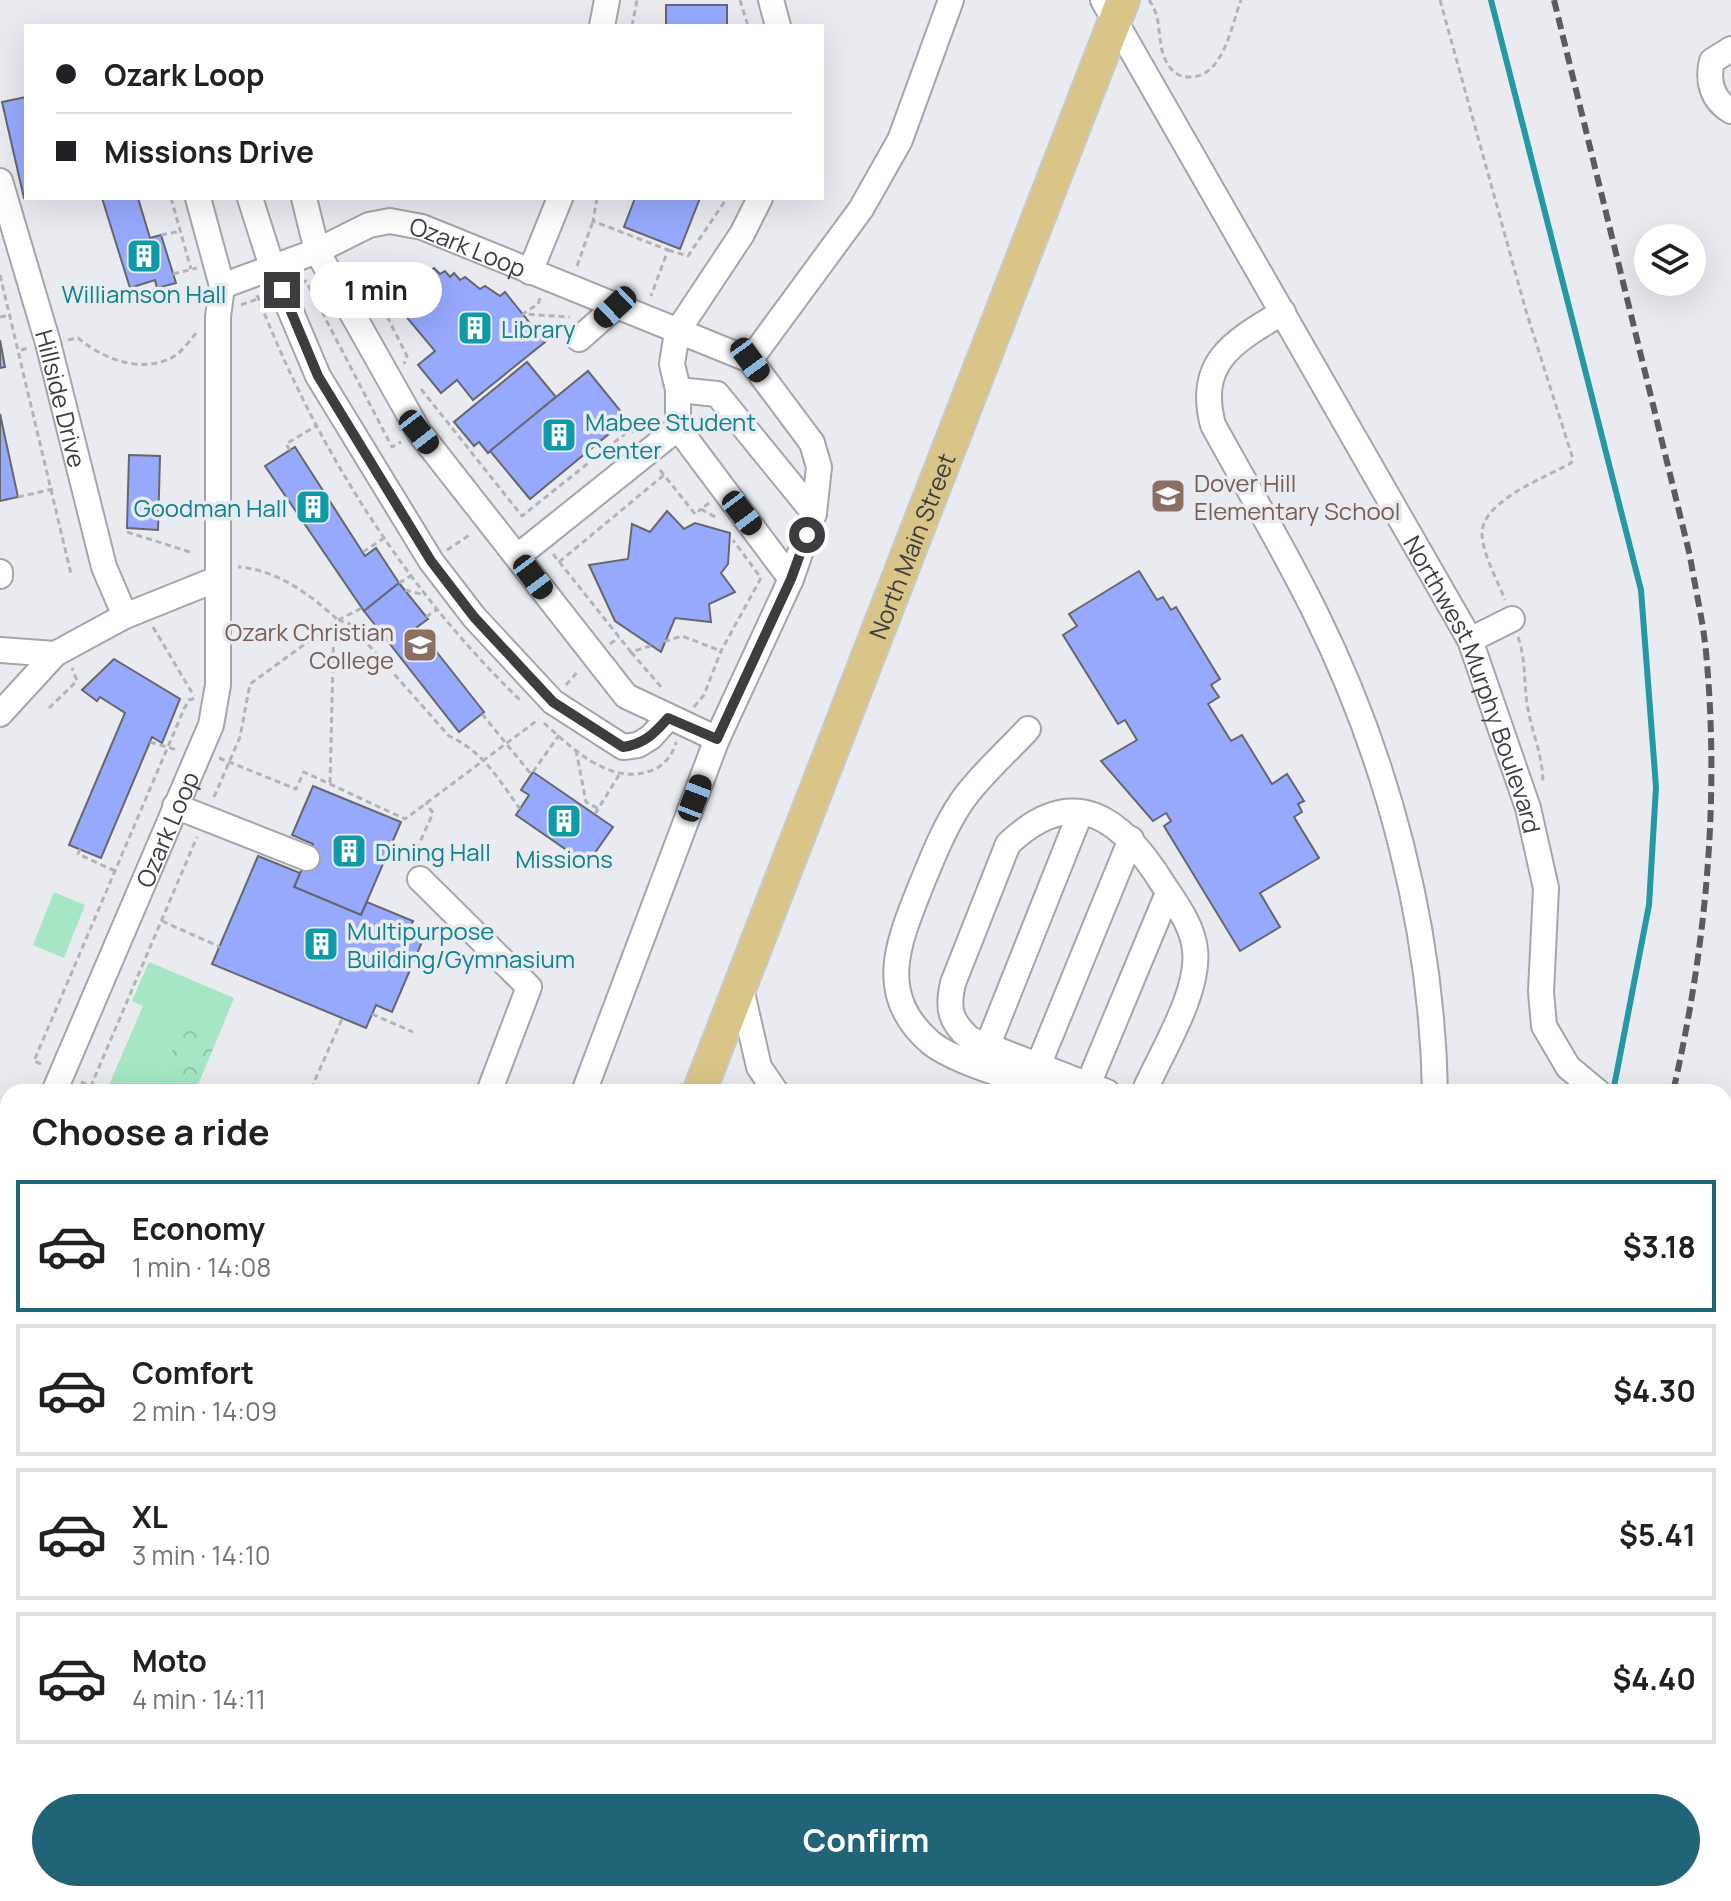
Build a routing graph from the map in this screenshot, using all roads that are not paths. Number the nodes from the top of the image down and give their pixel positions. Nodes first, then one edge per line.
1 (607, 0) edge
2 (771, 0) edge
3 (951, 0) edge
4 (1114, 6) edge
5 (602, 24) edge
6 (777, 24) edge
7 (1731, 49) edge
8 (1731, 111) edge
9 (0, 181) edge
10 (199, 200) edge
11 (251, 200) edge
12 (304, 200) edge
13 (559, 200) edge
14 (759, 200) edge
15 (317, 251) junction
16 (272, 267) junction
17 (537, 275) junction
18 (222, 286) junction
19 (615, 307) junction
20 (1283, 312) junction
21 (578, 328) road end
22 (677, 332) junction
23 (750, 360) junction
24 (678, 390) junction
25 (678, 428) junction
26 (814, 513) junction
27 (518, 556) junction
28 (225, 573) junction
29 (791, 579) junction
30 (137, 618) junction
31 (1512, 619) road end
32 (1470, 640) junction
33 (0, 650) edge
34 (62, 658) junction
35 (0, 714) edge
36 (668, 718) junction
37 (1028, 729) dead end
38 (717, 739) junction
39 (175, 806) junction
40 (1080, 814) junction
41 (1131, 839) junction
42 (307, 858) dead end
43 (420, 879) road end
44 (1168, 893) junction
45 (740, 984) junction
46 (987, 1047) junction
47 (1038, 1066) junction
48 (58, 1082) edge
49 (492, 1084) edge
50 (587, 1084) edge
51 (702, 1084) edge
52 (771, 1084) edge
53 (1029, 1084) edge
54 (1080, 1084) edge
55 (1096, 1084) edge
56 (1148, 1084) edge
57 (1434, 1084) edge
58 (1589, 1084) edge

1 - 5 street
2 - 6 street
3 - 23 street
4 - 20 street, Northwest Murphy Boulevard
4 - 45 main road, North Main Street
7 - 8 street
9 - 30 street, Hillside Drive
10 - 18 street
11 - 16 street
12 - 15 street
13 - 17 street
14 - 22 street
15 - 16 street, Ozark Loop
15 - 17 street, Ozark Loop
15 - 27 street
16 - 18 street, Ozark Loop
16 - 36 street
17 - 19 street, Ozark Loop
18 - 28 street, Ozark Loop
19 - 21 street
19 - 22 street, Ozark Loop
20 - 32 street, Northwest Murphy Boulevard
20 - 57 street
22 - 23 street, Ozark Loop
22 - 24 street
23 - 26 street
24 - 25 street
24 - 26 street
25 - 27 street
25 - 29 street
26 - 29 street
27 - 36 street
28 - 30 street
28 - 39 street, Ozark Loop
29 - 38 street
30 - 34 street
31 - 32 street
32 - 58 street, Northwest Murphy Boulevard
33 - 34 street
34 - 35 street
36 - 38 street
37 - 53 street
38 - 50 street
39 - 42 street
39 - 48 street, Ozark Loop
40 - 41 street
40 - 46 street
40 - 46 street
41 - 44 street
41 - 47 street
43 - 49 street
44 - 55 street
44 - 56 street
45 - 51 main road, North Main Street
45 - 52 street
46 - 47 street
47 - 54 street

